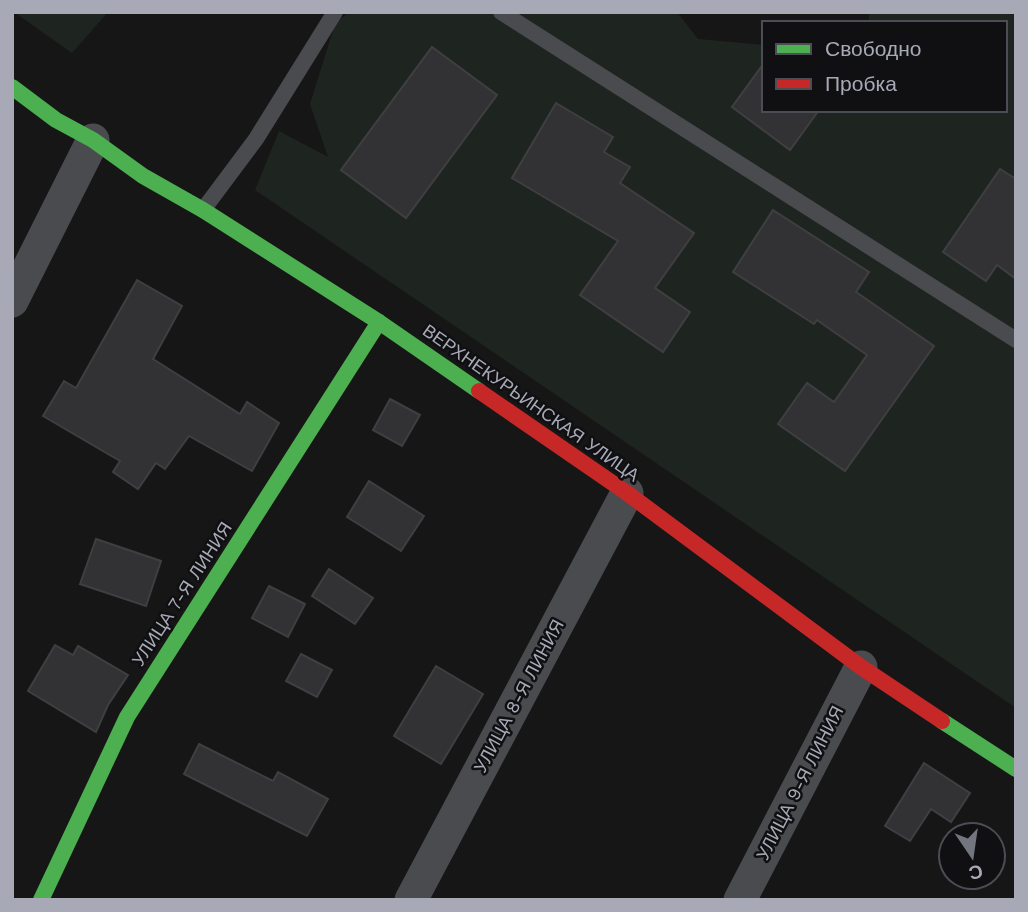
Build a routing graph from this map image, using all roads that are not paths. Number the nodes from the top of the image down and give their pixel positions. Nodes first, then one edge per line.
1 (335, 12) edge
2 (501, 12) edge
3 (12, 87) edge
4 (93, 140) junction
5 (203, 210) junction
6 (12, 301) edge
7 (379, 322) junction
8 (1016, 340) edge
9 (627, 493) junction
10 (861, 667) junction
11 (1016, 769) edge
12 (41, 900) edge
13 (411, 900) edge
14 (740, 900) edge

1 - 5 lane
2 - 8 lane
3 - 4 street, ВЕРХНЕКУРЬИНСКАЯ УЛИЦА
4 - 5 street, ВЕРХНЕКУРЬИНСКАЯ УЛИЦА
4 - 6 street
5 - 7 street, ВЕРХНЕКУРЬИНСКАЯ УЛИЦА
7 - 9 street, ВЕРХНЕКУРЬИНСКАЯ УЛИЦА
7 - 12 street, УЛИЦА 7-Я ЛИНИЯ
9 - 10 street, ВЕРХНЕКУРЬИНСКАЯ УЛИЦА
9 - 13 street, УЛИЦА 8-Я ЛИНИЯ
10 - 11 street, ВЕРХНЕКУРЬИНСКАЯ УЛИЦА
10 - 14 street, УЛИЦА 9-Я ЛИНИЯ

